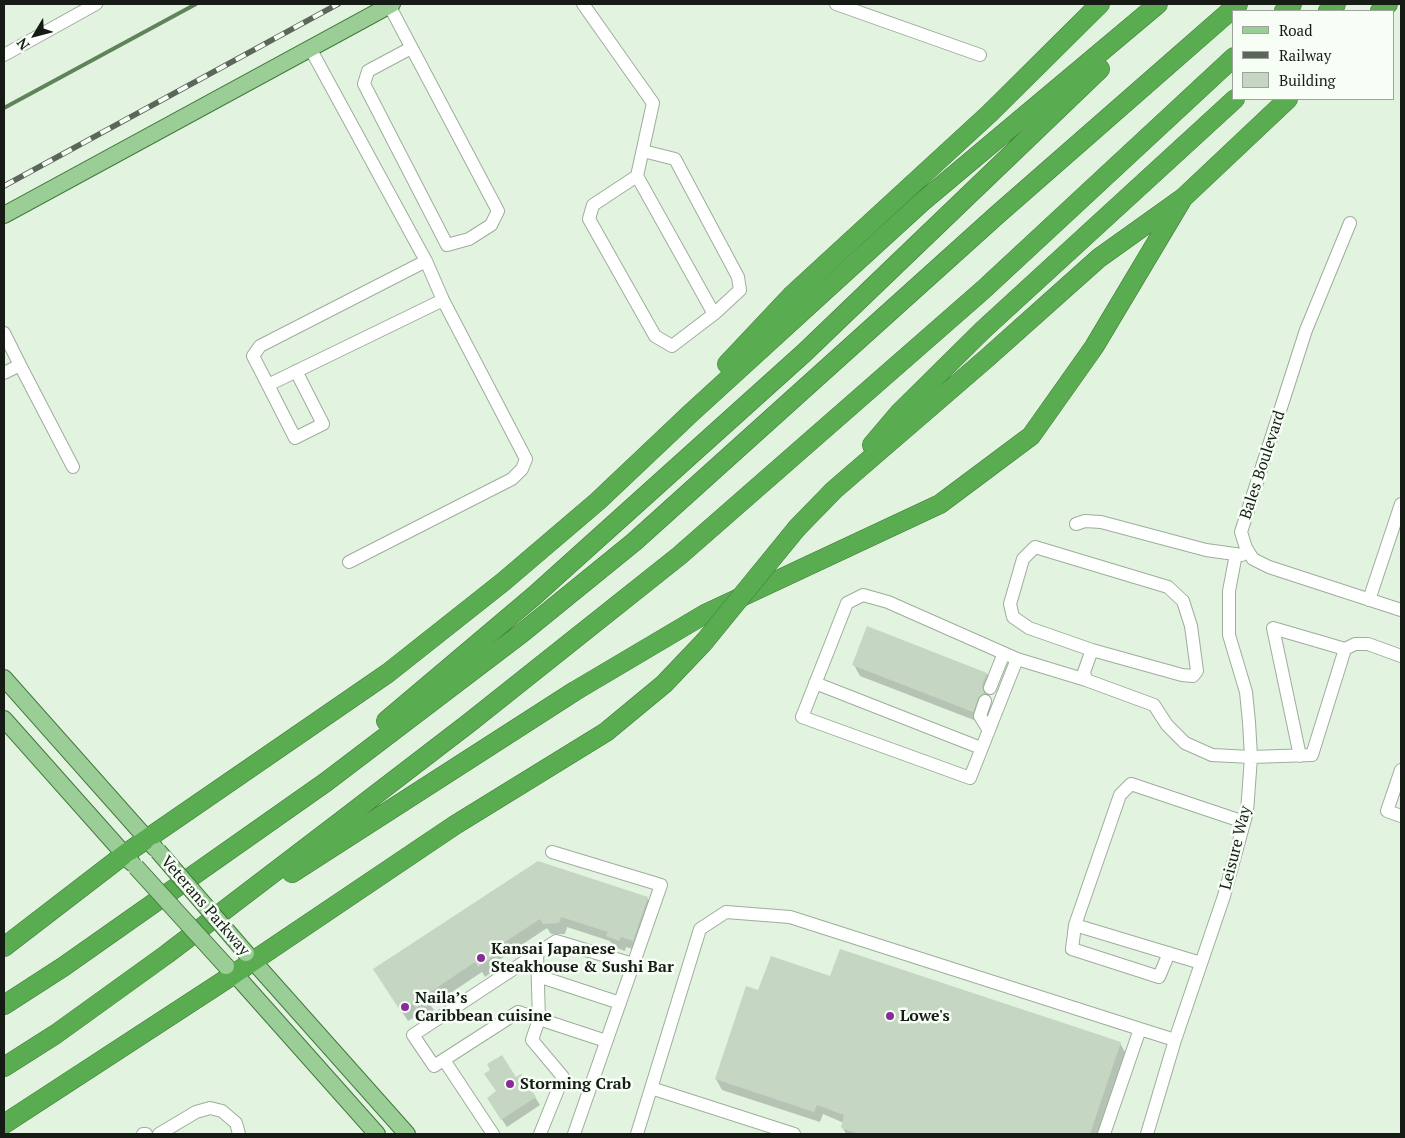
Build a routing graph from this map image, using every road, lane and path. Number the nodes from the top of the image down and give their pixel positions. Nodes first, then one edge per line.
1 (96, 4) edge
2 (390, 4) edge
3 (584, 4) edge
4 (836, 4) edge
5 (1100, 4) edge
6 (1158, 4) edge
7 (1168, 4) edge
8 (1238, 4) edge
9 (310, 48) junction
10 (411, 48) junction
11 (4, 55) edge
12 (980, 55) dead end
13 (1232, 59) edge
14 (1234, 100) edge
15 (1287, 100) edge
16 (643, 151) junction
17 (637, 176) junction
18 (1183, 198) junction
19 (4, 215) edge
20 (1350, 223) dead end
21 (426, 261) junction
22 (443, 300) junction
23 (714, 314) junction
24 (4, 333) edge
25 (20, 365) junction
26 (296, 371) junction
27 (4, 373) edge
28 (268, 385) junction
29 (72, 467) dead end
30 (834, 490) junction
31 (598, 501) junction
32 (1401, 504) edge
33 (1076, 524) dead end
34 (1236, 554) junction
35 (1254, 559) junction
36 (349, 562) dead end
37 (1369, 600) junction
38 (1401, 610) edge
39 (1345, 649) junction
40 (1092, 650) junction
41 (1004, 653) junction
42 (1401, 656) edge
43 (1017, 659) junction
44 (4, 678) edge
45 (1086, 680) junction
46 (815, 683) junction
47 (990, 688) dead end
48 (985, 701) dead end
49 (4, 719) edge
50 (988, 729) junction
51 (981, 748) junction
52 (1300, 756) junction
53 (1251, 757) junction
54 (1401, 770) edge
55 (1401, 816) edge
56 (268, 822) junction
57 (1244, 822) junction
58 (152, 846) junction
59 (552, 852) dead end
60 (131, 861) junction
61 (1075, 925) junction
62 (4, 947) edge
63 (537, 953) junction
64 (1169, 953) junction
65 (167, 954) junction
66 (250, 957) junction
67 (1201, 963) junction
68 (633, 964) junction
69 (230, 970) junction
70 (538, 976) junction
71 (620, 1003) junction
72 (4, 1005) edge
73 (539, 1019) junction
74 (1140, 1029) junction
75 (1175, 1040) junction
76 (606, 1041) junction
77 (444, 1060) junction
78 (4, 1067) edge
79 (651, 1088) junction
80 (4, 1124) edge
81 (159, 1134) edge
82 (239, 1134) edge
83 (377, 1134) edge
84 (407, 1134) edge
85 (493, 1134) edge
86 (540, 1134) edge
87 (574, 1134) edge
88 (637, 1134) edge
89 (794, 1134) edge
90 (1104, 1134) edge
91 (1147, 1134) edge

1 - 11 street
2 - 9 main road
2 - 10 street
3 - 16 street
4 - 12 street
5 - 31 highway
6 - 31 highway
7 - 56 highway
8 - 56 highway
9 - 19 main road
9 - 21 street
10 - 10 street
13 - 65 highway
14 - 30 highway
15 - 18 highway
16 - 17 street
16 - 23 street
17 - 23 street
17 - 23 street
18 - 30 highway
18 - 65 highway
20 - 35 street, Bales Boulevard
21 - 22 street
21 - 28 street
22 - 26 street
22 - 36 street
24 - 25 street
25 - 27 street
25 - 29 street
26 - 28 street
26 - 28 street
30 - 66 highway, bridge
31 - 58 highway
32 - 37 street
33 - 34 street
34 - 35 street
34 - 53 street, Leisure Way
35 - 37 street
37 - 38 street
39 - 42 street
39 - 52 street
39 - 52 street
40 - 40 street
40 - 45 street
41 - 43 street
41 - 46 street
41 - 47 street
43 - 45 street
43 - 50 street
44 - 58 main road, Veterans Parkway
45 - 53 street
46 - 51 street
46 - 51 street
48 - 50 street
49 - 60 main road, Veterans Parkway
50 - 51 street
52 - 53 street
53 - 57 street, Leisure Way
54 - 55 street
56 - 72 highway
57 - 61 street
57 - 67 street, Leisure Way
58 - 60 highway
58 - 66 main road, Veterans Parkway, bridge
59 - 68 street
60 - 62 highway
60 - 69 main road, Veterans Parkway, bridge
61 - 64 street
61 - 64 street
63 - 68 street
63 - 70 street
63 - 77 street
64 - 67 street
65 - 78 highway
66 - 69 highway
66 - 84 main road, Veterans Parkway
67 - 75 street, Leisure Way
68 - 71 street
69 - 80 highway
69 - 83 main road, Veterans Parkway
70 - 71 street
70 - 73 street
71 - 76 street
73 - 76 street
73 - 77 street
73 - 86 street
74 - 75 street
74 - 79 street
74 - 90 street
75 - 91 street, Leisure Way
76 - 87 street
77 - 85 street
79 - 88 street
79 - 89 street
81 - 82 street

